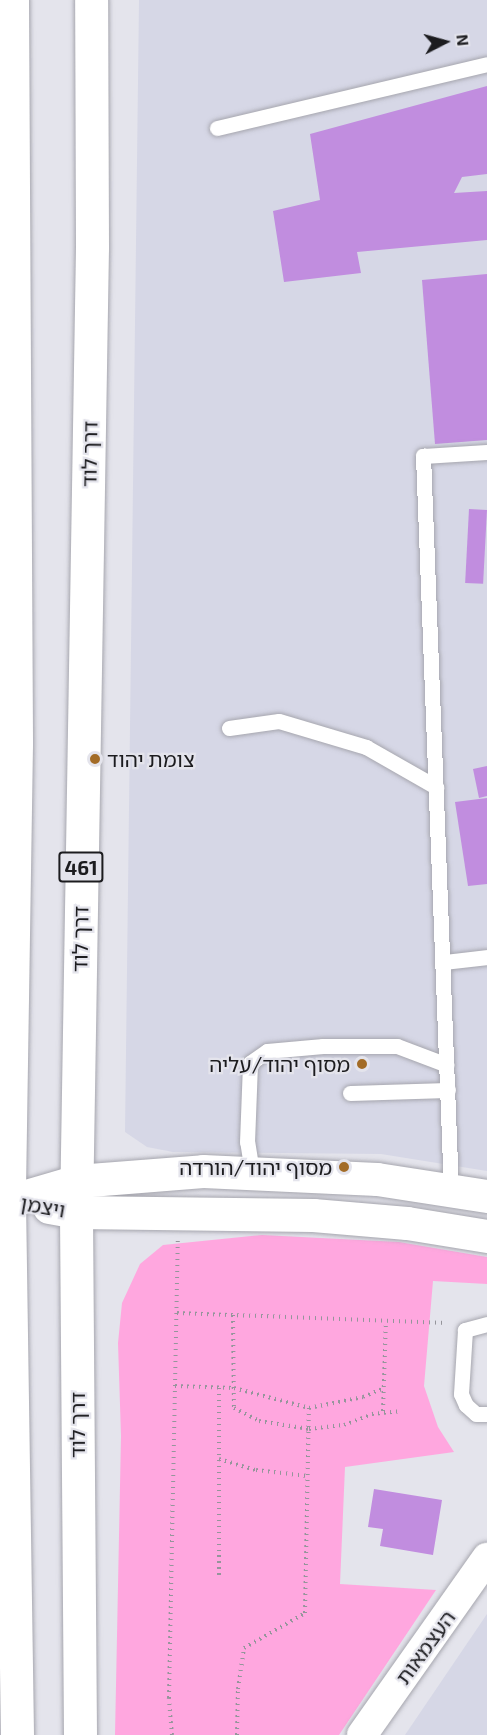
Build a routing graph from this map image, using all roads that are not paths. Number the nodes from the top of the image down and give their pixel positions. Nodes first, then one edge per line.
1 (12, 0) edge
2 (91, 0) edge
3 (487, 64) edge
4 (217, 128) dead end
5 (487, 452) edge
6 (229, 728) dead end
7 (436, 787) junction
8 (487, 957) edge
9 (444, 962) junction
10 (447, 1065) junction
11 (448, 1090) junction
12 (350, 1093) dead end
13 (252, 1172) junction
14 (451, 1191) junction
15 (487, 1196) edge
16 (76, 1197) junction
17 (9, 1200) junction
18 (487, 1236) edge
19 (481, 1324) edge
20 (487, 1414) edge
21 (487, 1558) edge
22 (17, 1735) edge
23 (80, 1735) edge
24 (362, 1735) edge

1 - 17 main road
2 - 16 main road, דרך לוד / 461
3 - 4 lane
5 - 7 lane
6 - 7 lane
7 - 9 lane
8 - 9 lane
9 - 10 lane
10 - 11 lane
10 - 13 lane
11 - 12 lane
11 - 14 lane
13 - 14 main road, ויצמן
13 - 16 main road, ויצמן
14 - 15 main road, ויצמן
16 - 17 main road, ויצמן
16 - 18 main road, ויצמן
16 - 23 main road, דרך לוד / 461
17 - 22 main road
19 - 20 lane
21 - 24 street, העצמאות

